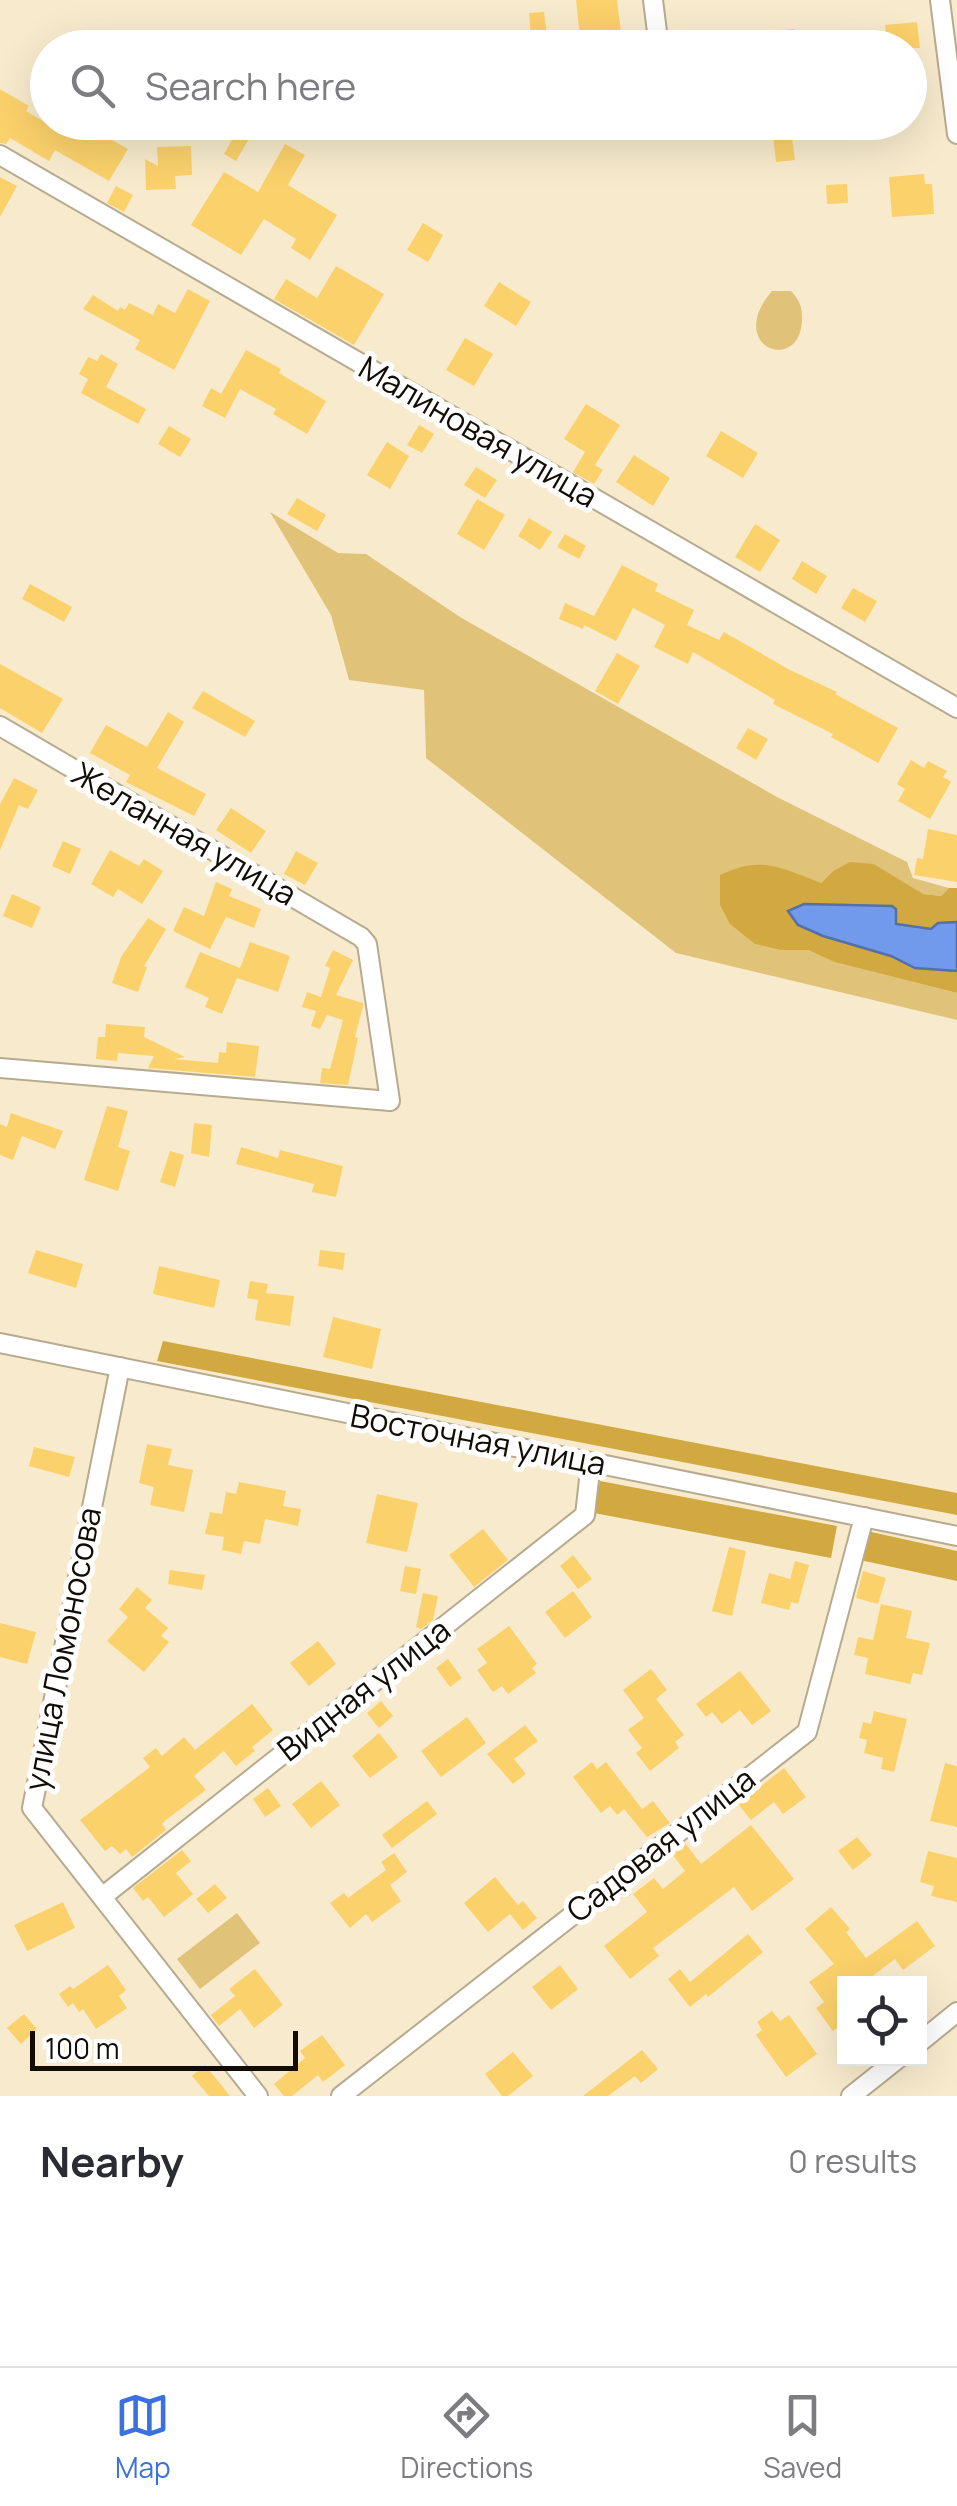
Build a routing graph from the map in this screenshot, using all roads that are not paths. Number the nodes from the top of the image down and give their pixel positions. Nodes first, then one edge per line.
1 (653, 0) edge
2 (940, 0) edge
3 (657, 30) edge
4 (957, 134) edge
5 (0, 155) edge
6 (957, 708) edge
7 (0, 726) edge
8 (0, 1068) edge
9 (0, 1343) edge
10 (120, 1367) junction
11 (591, 1462) junction
12 (864, 1517) junction
13 (957, 1536) edge
14 (102, 1897) junction
15 (957, 2012) edge
16 (927, 2036) edge
17 (888, 2066) edge
18 (258, 2096) edge
19 (341, 2096) edge
20 (851, 2096) edge

1 - 3 street
2 - 4 street
5 - 6 street, Малиновая улица
7 - 8 street, Желанная улица
9 - 10 street, Восточная улица
10 - 11 street, Восточная улица
10 - 14 street, улица Ломоносова
11 - 12 street, Восточная улица
11 - 14 street, Видная улица
12 - 13 street, Восточная улица
12 - 19 street, Садовая улица
14 - 18 street, улица Ломоносова
15 - 16 street
17 - 20 street

